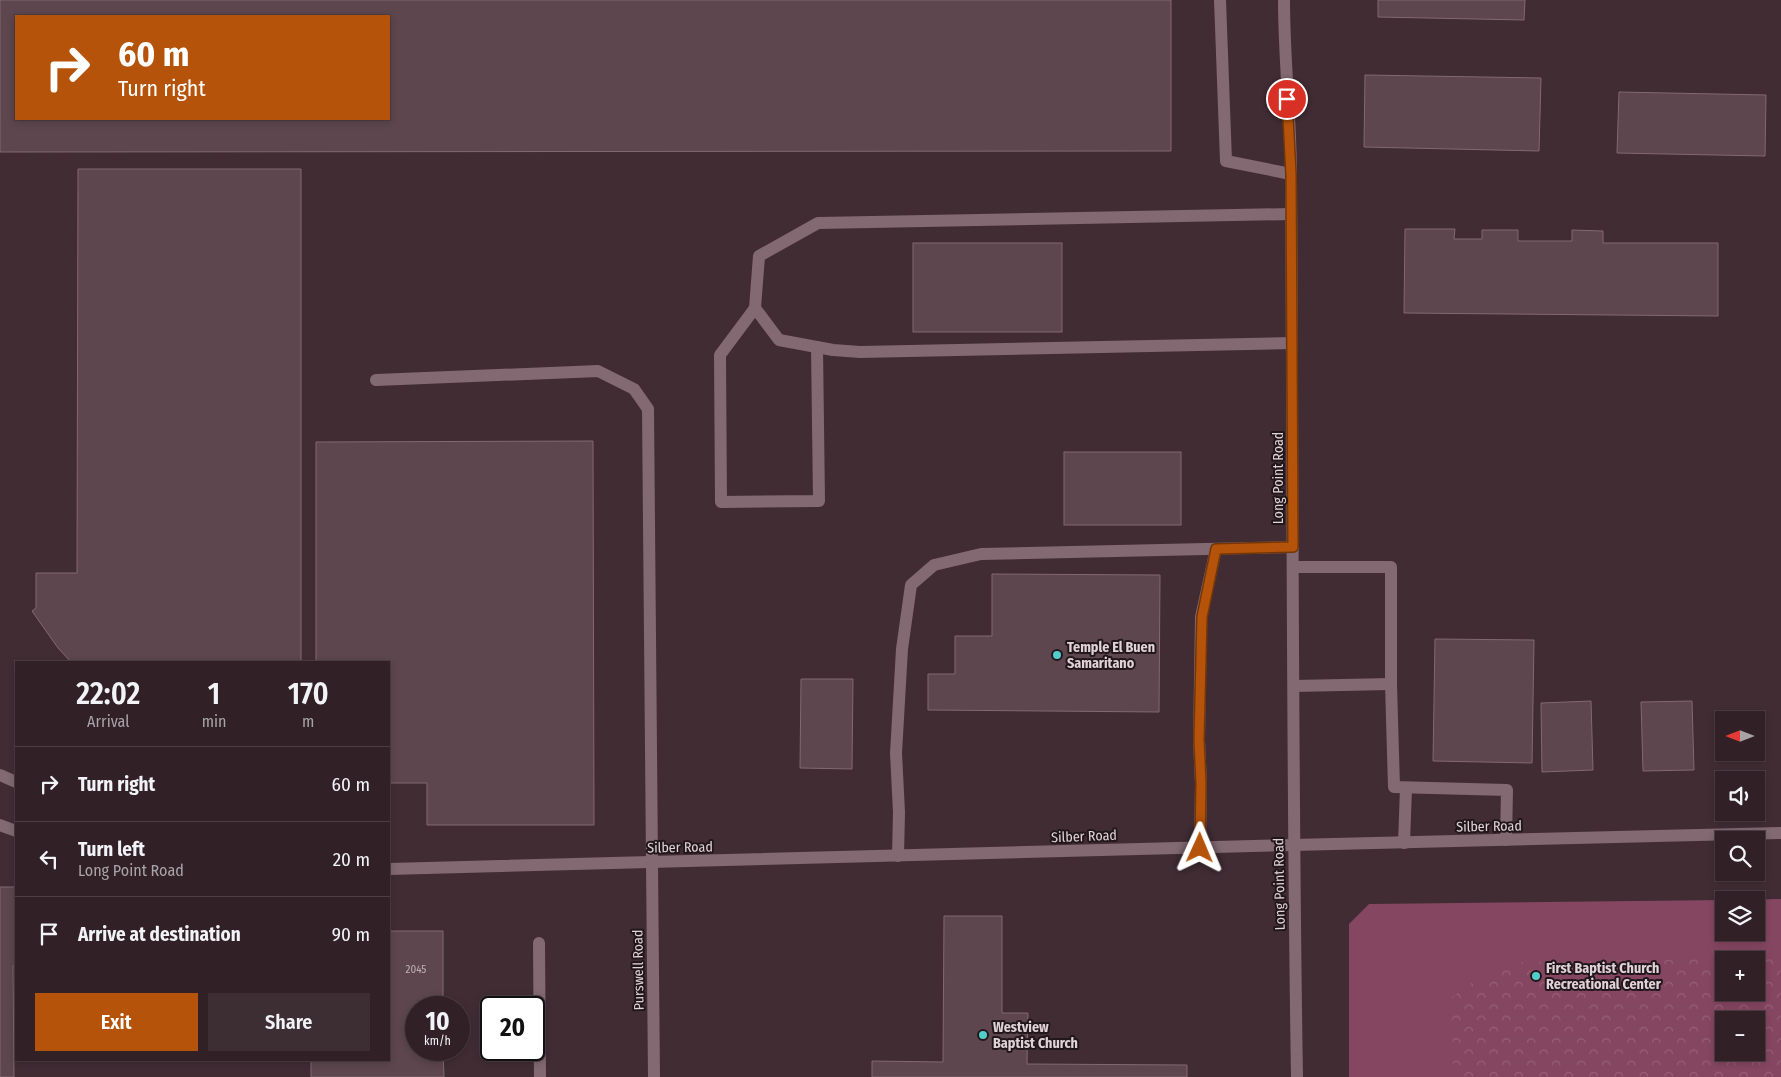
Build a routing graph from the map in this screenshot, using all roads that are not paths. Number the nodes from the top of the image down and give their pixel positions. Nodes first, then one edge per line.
1 (1220, 0) edge
2 (1284, 0) edge
3 (1291, 174) junction
4 (1291, 214) junction
5 (755, 308) junction
6 (1292, 343) junction
7 (817, 347) junction
8 (376, 380) dead end
9 (1293, 547) junction
10 (1216, 549) junction
11 (1293, 567) junction
12 (1391, 684) junction
13 (1294, 686) junction
14 (0, 776) edge
15 (15, 782) edge
16 (1406, 788) junction
17 (0, 826) edge
18 (15, 831) edge
19 (1781, 834) edge
20 (1506, 840) junction
21 (1404, 843) junction
22 (1293, 845) junction
23 (1200, 848) junction
24 (898, 856) junction
25 (652, 863) junction
26 (390, 869) edge
27 (539, 943) dead end
28 (540, 1077) edge
29 (654, 1077) edge
30 (1298, 1077) edge

1 - 3 street
2 - 3 street, Long Point Road
3 - 4 street, Long Point Road
4 - 5 street
4 - 6 street, Long Point Road
5 - 7 street
5 - 7 street
6 - 7 street
6 - 9 street, Long Point Road
8 - 25 street, Purswell Road
9 - 10 street
9 - 11 street, Long Point Road
10 - 23 street
10 - 24 street
11 - 12 street
11 - 13 street, Long Point Road
12 - 13 street
12 - 16 street
13 - 22 street, Long Point Road
14 - 15 street
16 - 20 street
16 - 21 street
17 - 18 street
19 - 20 street, Silber Road
20 - 21 street, Silber Road
21 - 22 street, Silber Road
22 - 23 street, Silber Road
22 - 30 street, Long Point Road
23 - 24 street, Silber Road
24 - 25 street, Silber Road
25 - 26 street, Silber Road
25 - 29 street, Purswell Road
27 - 28 street

